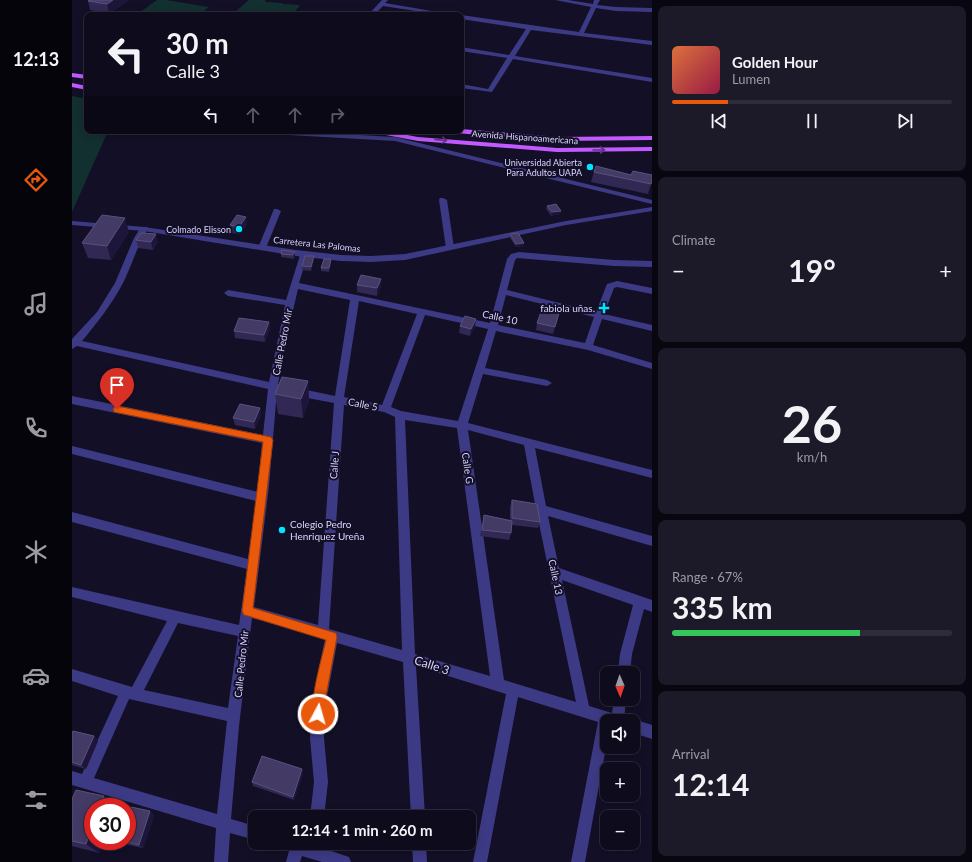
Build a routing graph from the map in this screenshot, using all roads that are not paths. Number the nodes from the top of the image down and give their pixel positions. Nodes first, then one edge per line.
1 (558, 0) edge
2 (383, 2) edge
3 (596, 2) edge
4 (652, 10) edge
5 (375, 12) edge
6 (436, 12) edge
7 (464, 17) edge
8 (529, 28) junction
9 (581, 34) junction
10 (652, 43) edge
11 (464, 49) edge
12 (511, 57) junction
13 (72, 75) edge
14 (84, 77) edge
15 (652, 80) edge
16 (72, 85) edge
17 (84, 87) edge
18 (464, 87) edge
19 (464, 132) edge
20 (306, 134) edge
21 (393, 134) edge
22 (652, 138) edge
23 (652, 149) edge
24 (443, 200) dead end
25 (652, 202) edge
26 (652, 209) edge
27 (277, 211) dead end
28 (72, 223) edge
29 (144, 229) junction
30 (262, 248) junction
31 (450, 248) junction
32 (304, 254) junction
33 (652, 264) edge
34 (294, 285) junction
35 (652, 291) edge
36 (503, 292) junction
37 (228, 293) dead end
38 (355, 297) junction
39 (289, 303) junction
40 (422, 311) junction
41 (599, 317) junction
42 (493, 327) junction
43 (652, 328) edge
44 (73, 344) edge
45 (588, 347) junction
46 (652, 366) edge
47 (479, 370) junction
48 (547, 382) dead end
49 (273, 387) junction
50 (72, 400) edge
51 (338, 400) junction
52 (385, 409) junction
53 (400, 415) junction
54 (462, 426) junction
55 (268, 440) junction
56 (529, 442) junction
57 (72, 450) edge
58 (652, 474) edge
59 (262, 498) junction
60 (541, 509) junction
61 (72, 517) edge
62 (652, 541) edge
63 (253, 566) junction
64 (555, 572) junction
65 (72, 592) edge
66 (646, 604) edge
67 (248, 611) junction
68 (175, 617) junction
69 (244, 632) junction
70 (327, 635) junction
71 (409, 658) junction
72 (625, 666) edge
73 (72, 675) edge
74 (498, 686) junction
75 (513, 691) junction
76 (131, 693) junction
77 (584, 711) junction
78 (235, 716) junction
79 (600, 716) edge
80 (640, 728) edge
81 (652, 732) edge
82 (605, 754) edge
83 (78, 780) edge
84 (318, 810) edge
85 (418, 810) edge
86 (223, 822) junction
87 (248, 831) edge
88 (292, 850) edge
89 (320, 850) edge
90 (419, 850) edge
91 (221, 862) edge
92 (293, 862) edge
93 (344, 862) edge
94 (420, 862) edge
95 (480, 862) edge
96 (578, 862) edge

1 - 3 street
2 - 5 street
2 - 6 street
3 - 4 street
3 - 9 street
7 - 8 street
8 - 9 street
8 - 12 street
9 - 10 street
11 - 12 street
12 - 15 street
12 - 18 street
13 - 14 main road
16 - 17 main road
19 - 22 main road, Avenida Hispanoamericana
20 - 25 street
21 -> 23 main road, Avenida Hispanoamericana
24 - 31 street
26 - 31 street, Carretera Las Palomas
27 - 30 street
28 - 29 street, Carretera Las Palomas
29 - 30 street, Carretera Las Palomas
29 - 44 street
30 - 32 street, Carretera Las Palomas
31 - 32 street, Carretera Las Palomas
32 - 34 street, Calle Pedro Mir
33 - 36 street, Calle G
34 - 38 street, Calle 10
34 - 39 street, Calle Pedro Mir
35 - 41 street
36 - 41 street
36 - 42 street, Calle G
37 - 39 street
38 - 40 street, Calle 10
38 - 51 street, Calle J
39 - 49 street, Calle Pedro Mir
40 - 42 street, Calle 10
40 - 52 street
41 - 43 street
41 - 45 street
42 - 45 street, Calle 10
42 - 47 street, Calle G
44 - 49 street, Calle 5
45 - 46 street, Calle 10
47 - 48 street
47 - 54 street, Calle G
49 - 51 street, Calle 5
49 - 55 street, Calle Pedro Mir
50 - 55 street
51 - 52 street, Calle 5
51 - 70 street, Calle J
52 - 53 street, Calle 5
53 - 54 street, Calle 5
53 - 71 street
54 - 56 street, Calle 5
54 - 74 street, Calle G
55 - 59 street, Calle Pedro Mir
56 - 58 street, Calle 5
56 - 60 street, Calle 13
57 - 59 street
59 - 63 street, Calle Pedro Mir
60 - 62 street
60 - 64 street, Calle 13
61 - 63 street
63 - 67 street, Calle Pedro Mir
64 - 66 street
64 - 77 street, Calle 13
65 - 68 street
66 - 72 street
67 - 69 street, Calle Pedro Mir
67 - 70 street, Calle 3
68 - 69 street
68 - 76 street
69 - 78 street, Calle Pedro Mir
70 - 71 street, Calle 3
70 - 84 street, Calle J
71 - 74 street, Calle 3
71 - 85 street
73 - 76 street
74 - 75 street, Calle 3
75 - 77 street, Calle 3
75 - 95 street
76 - 78 street
76 - 83 street
77 - 79 street, Calle 3
78 - 86 street, Calle Pedro Mir
80 - 81 street
82 - 96 street
83 - 86 street
86 - 87 street
86 - 91 street, Calle Pedro Mir
88 - 92 street
89 - 93 street
90 - 94 street

